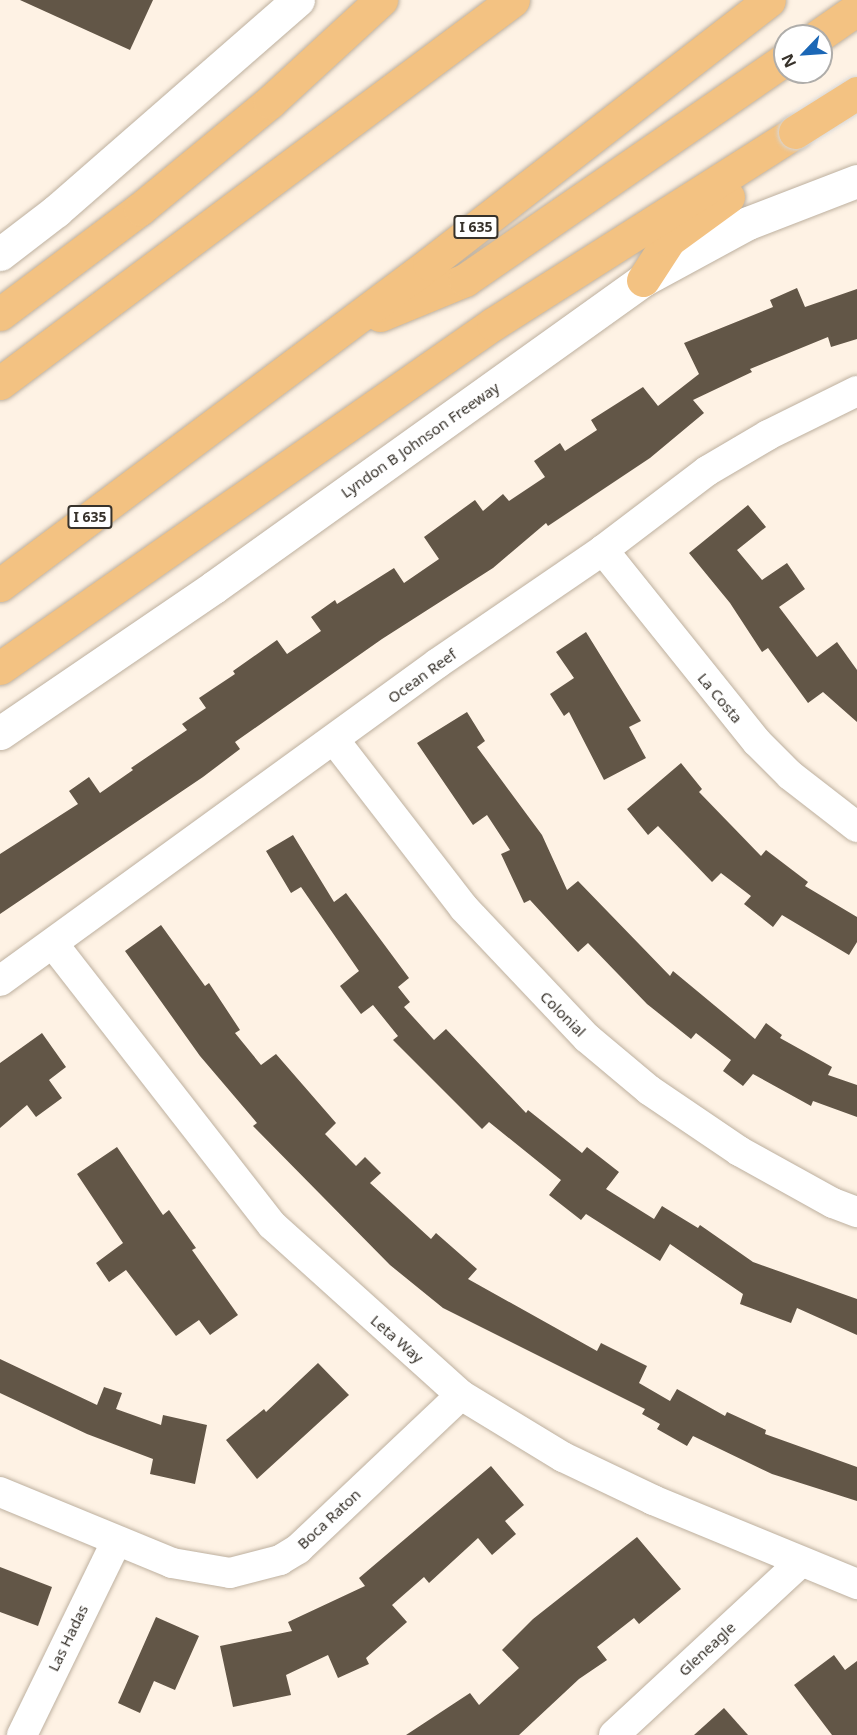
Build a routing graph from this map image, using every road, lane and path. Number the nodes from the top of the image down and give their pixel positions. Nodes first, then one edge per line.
1 (298, 0) edge
2 (381, 0) edge
3 (513, 0) edge
4 (769, 0) edge
5 (857, 9) edge
6 (833, 26) edge
7 (773, 67) edge
8 (857, 92) edge
9 (857, 114) edge
10 (797, 135) junction
11 (857, 181) edge
12 (0, 254) edge
13 (643, 280) junction
14 (0, 314) edge
15 (336, 333) junction
16 (0, 383) edge
17 (857, 391) edge
18 (603, 550) junction
19 (0, 585) edge
20 (0, 668) edge
21 (0, 732) edge
22 (335, 741) junction
23 (857, 827) edge
24 (54, 945) junction
25 (0, 981) edge
26 (857, 1212) edge
27 (461, 1395) junction
28 (0, 1492) edge
29 (116, 1542) junction
30 (801, 1562) junction
31 (857, 1584) edge
32 (22, 1735) edge
33 (614, 1735) edge

1 - 12 main road
2 - 14 highway
3 - 16 highway
4 - 15 highway, I 635
5 - 6 highway
7 - 15 highway
8 - 10 highway, bridge
8 - 13 highway
9 - 10 highway
10 - 20 highway
11 - 13 main road, Lyndon B Johnson Freeway
13 - 21 main road, Lyndon B Johnson Freeway
15 - 19 highway, I 635
17 - 18 street, Ocean Reef
18 - 22 street, Ocean Reef
18 - 23 street, La Costa
22 - 24 street, Ocean Reef
22 - 26 street, Colonial
24 - 25 street, Ocean Reef
24 - 27 street, Leta Way
27 - 29 street, Boca Raton
27 - 30 street, Leta Way
28 - 29 street, Boca Raton
29 - 32 street, Las Hadas
30 - 31 street, Leta Way
30 - 33 street, Gleneagle

